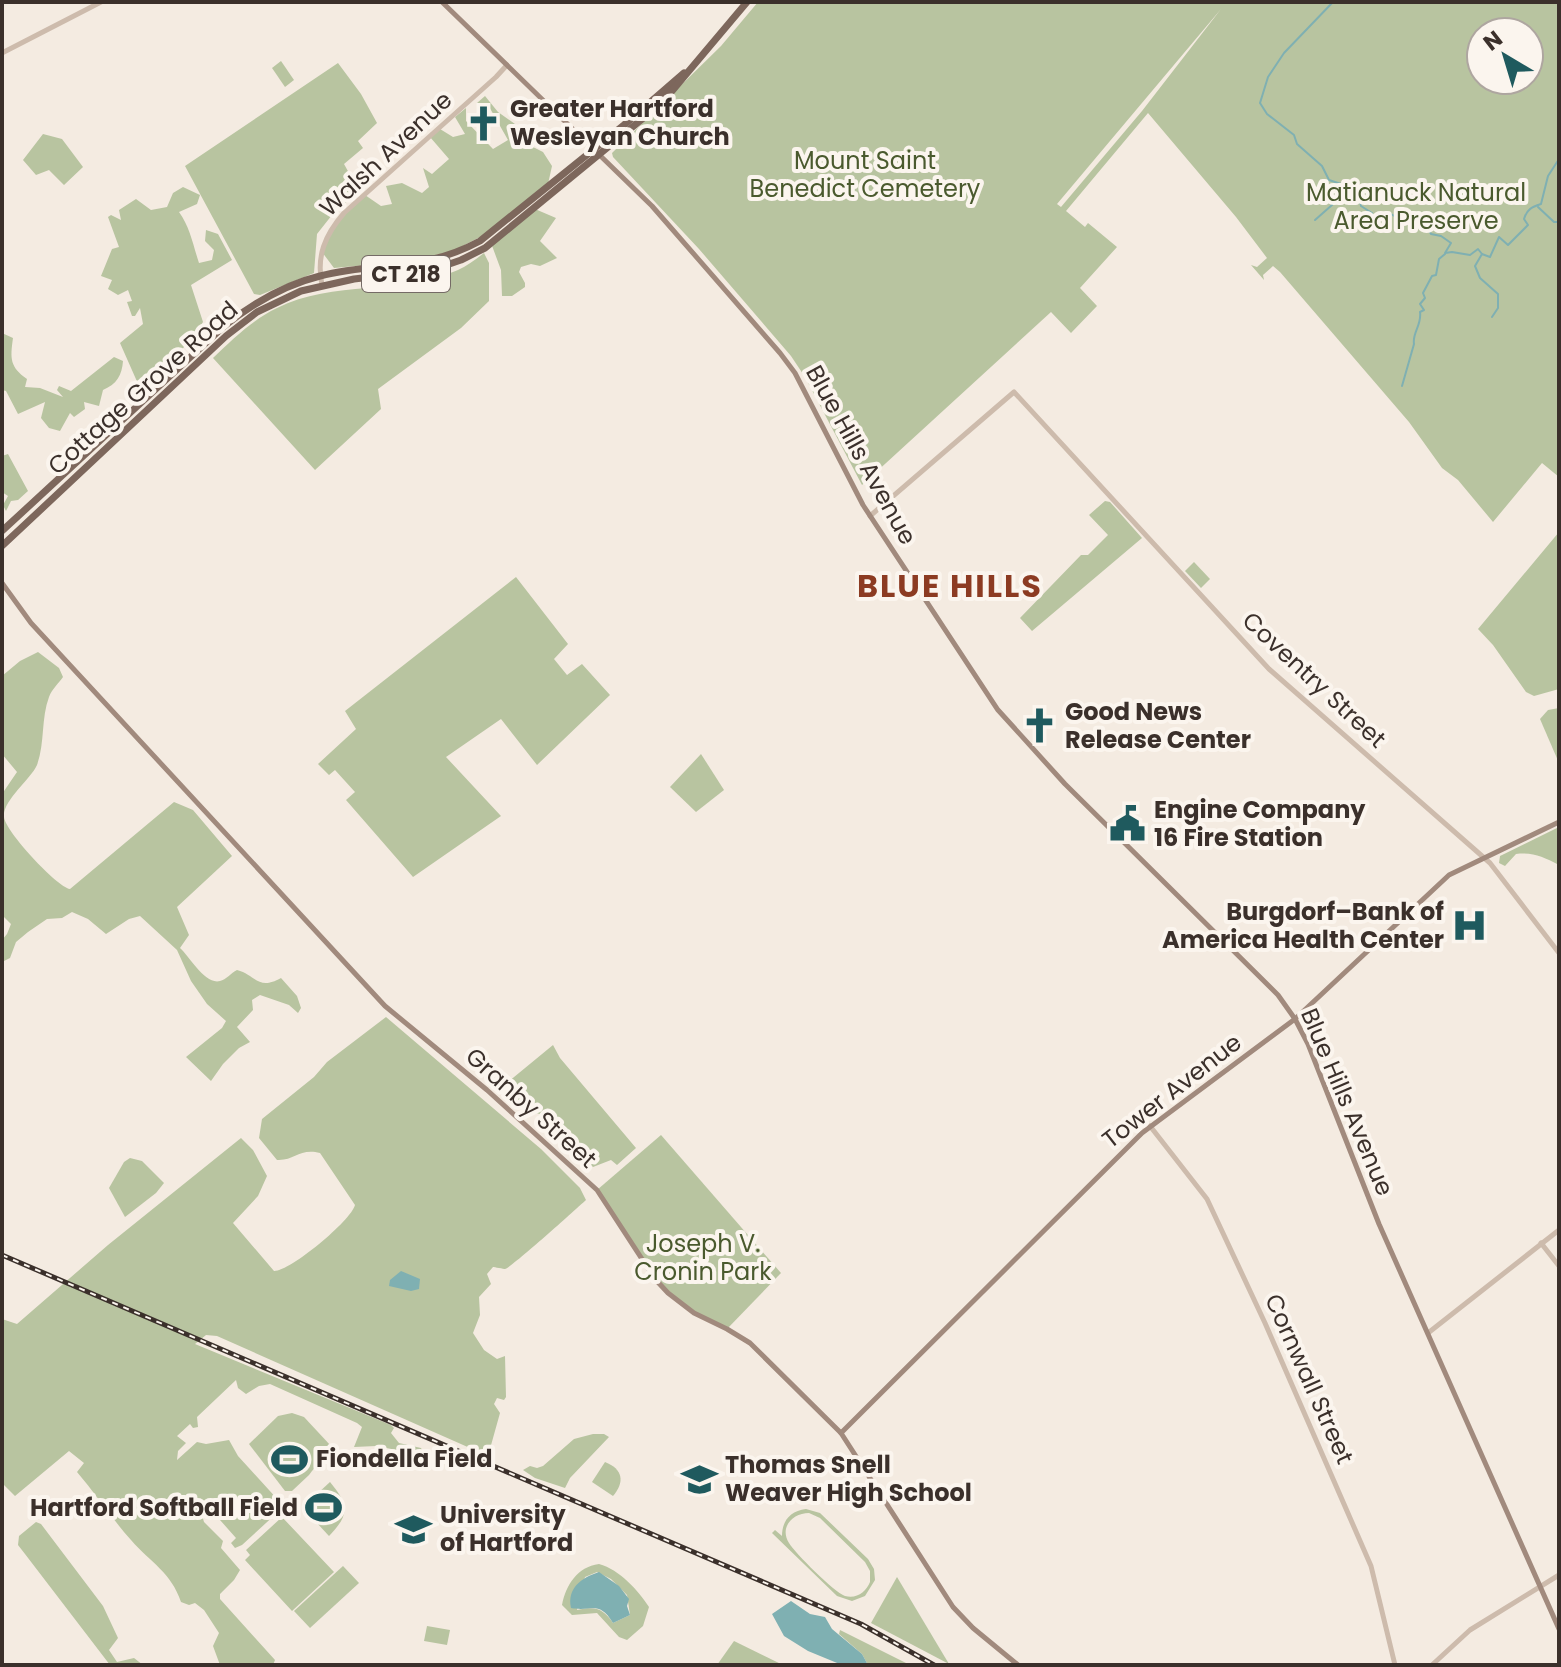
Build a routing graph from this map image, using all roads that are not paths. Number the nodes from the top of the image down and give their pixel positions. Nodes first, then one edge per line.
1 (101, 2) edge
2 (442, 2) edge
3 (747, 2) edge
4 (2, 53) edge
5 (507, 65) junction
6 (598, 152) junction
7 (321, 280) junction
8 (870, 516) junction
9 (2, 531) edge
10 (2, 546) edge
11 (2, 583) edge
12 (1559, 822) edge
13 (1483, 857) junction
14 (1559, 953) edge
15 (1295, 1019) junction
16 (1150, 1126) junction
17 (1559, 1230) edge
18 (1541, 1243) junction
19 (1559, 1266) edge
20 (1428, 1333) junction
21 (841, 1433) junction
22 (1559, 1575) edge
23 (1540, 1587) junction
24 (1559, 1629) edge
25 (1018, 1665) edge
26 (1395, 1665) edge
27 (1432, 1665) edge

1 - 4 street
2 - 5 main road, Blue Hills Avenue
3 - 6 main road, Cottage Grove Road / CT 218
5 - 6 main road, Blue Hills Avenue
5 - 7 street, Walsh Avenue
6 - 7 main road, Cottage Grove Road / CT 218
6 - 8 main road, Blue Hills Avenue
7 - 9 main road, Cottage Grove Road / CT 218
7 - 10 main road, Cottage Grove Road / CT 218
8 - 13 street, Coventry Street
8 - 15 main road, Blue Hills Avenue
11 - 21 main road, Granby Street
12 - 13 main road, Tower Avenue
13 - 14 street, Coventry Street
13 - 15 main road, Tower Avenue
15 - 16 main road, Tower Avenue
15 - 20 main road, Blue Hills Avenue
16 - 21 main road, Tower Avenue
16 - 26 street, Cornwall Street
17 - 18 street
18 - 19 street
18 - 20 street
20 - 23 main road, Blue Hills Avenue
21 - 25 main road, Granby Street
22 - 23 street
23 - 24 main road, Blue Hills Avenue
23 - 27 street

